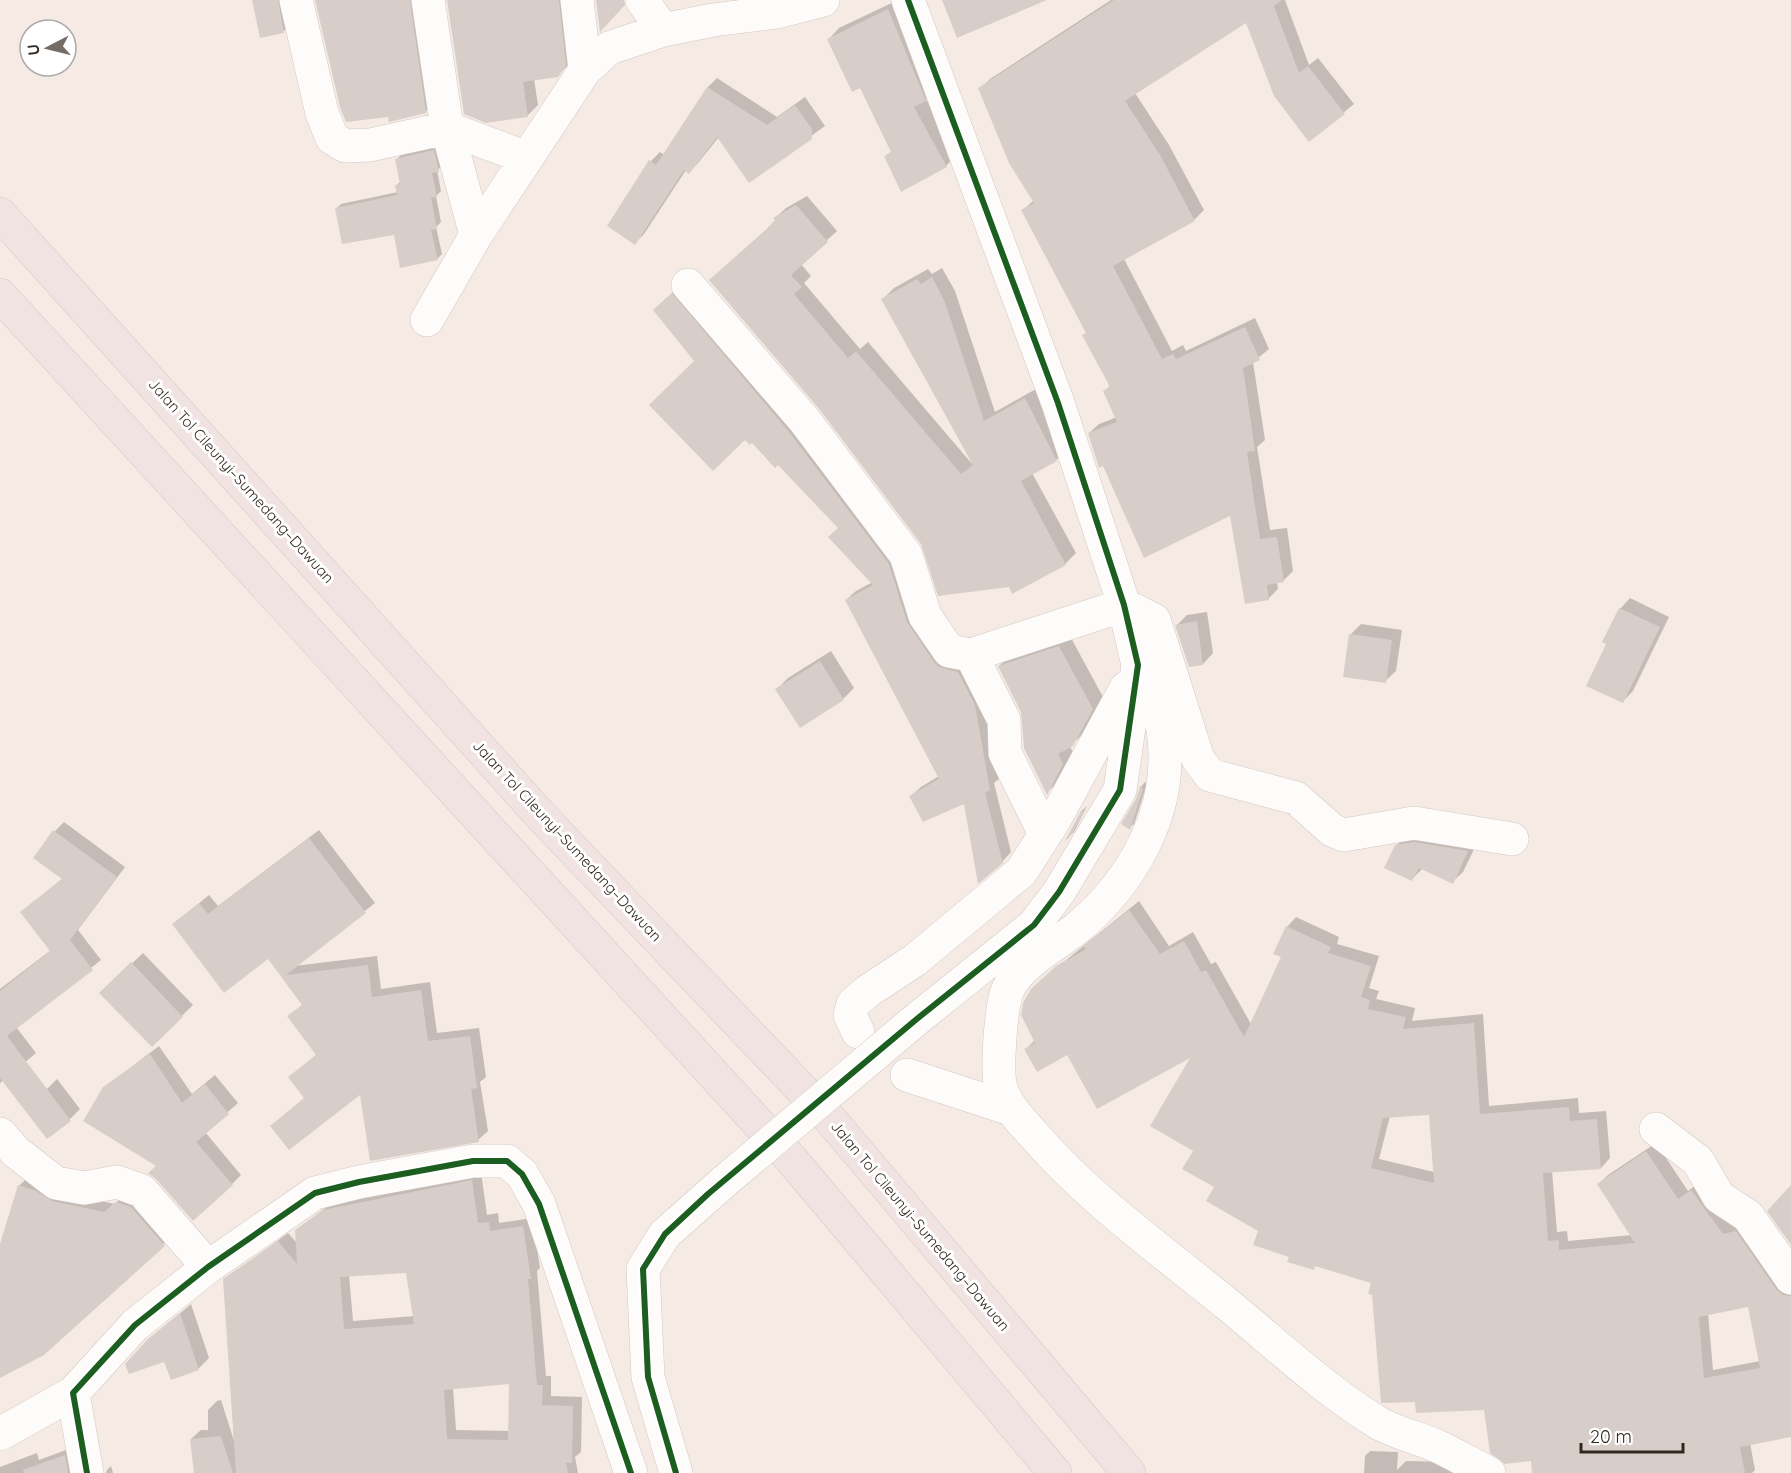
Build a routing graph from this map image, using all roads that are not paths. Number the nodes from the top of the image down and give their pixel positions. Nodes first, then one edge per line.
1 (296, 0) edge
2 (428, 0) edge
3 (577, 0) edge
4 (642, 0) edge
5 (823, 0) edge
6 (908, 0) edge
7 (663, 30) junction
8 (585, 70) junction
9 (447, 128) junction
10 (527, 158) junction
11 (0, 214) edge
12 (476, 235) junction
13 (688, 285) dead end
14 (0, 294) edge
15 (427, 320) dead end
16 (1124, 605) junction
17 (971, 655) junction
18 (1138, 665) junction
19 (1045, 834) junction
20 (1512, 839) dead end
21 (858, 1032) dead end
22 (907, 1075) dead end
23 (1011, 1109) junction
24 (1656, 1129) dead end
25 (0, 1134) edge
26 (208, 1267) junction
27 (1791, 1278) edge
28 (73, 1393) junction
29 (0, 1434) edge
30 (672, 1460) edge
31 (629, 1468) edge
32 (87, 1473) edge
33 (1055, 1473) edge
34 (1129, 1473) edge
35 (1489, 1473) edge

1 - 9 street
2 - 9 street
3 - 8 street
4 - 7 street
5 - 7 street
6 - 16 street
7 - 8 street
8 - 10 street
9 - 10 street
9 - 12 street
10 - 12 street
11 - 34 highway, Jalan Tol Cileunyi–Sumedang–Dawuan
12 - 15 street
13 - 17 street
14 - 33 highway
16 - 17 street
16 - 18 street
16 - 20 street
17 - 19 street
18 - 19 street
18 - 23 street
18 - 30 street, bridge
19 - 21 street
22 - 23 street
23 - 35 street
24 - 27 street
25 - 26 street
26 - 28 street
26 - 31 street
28 - 29 street
28 - 32 street
30 - 31 street

